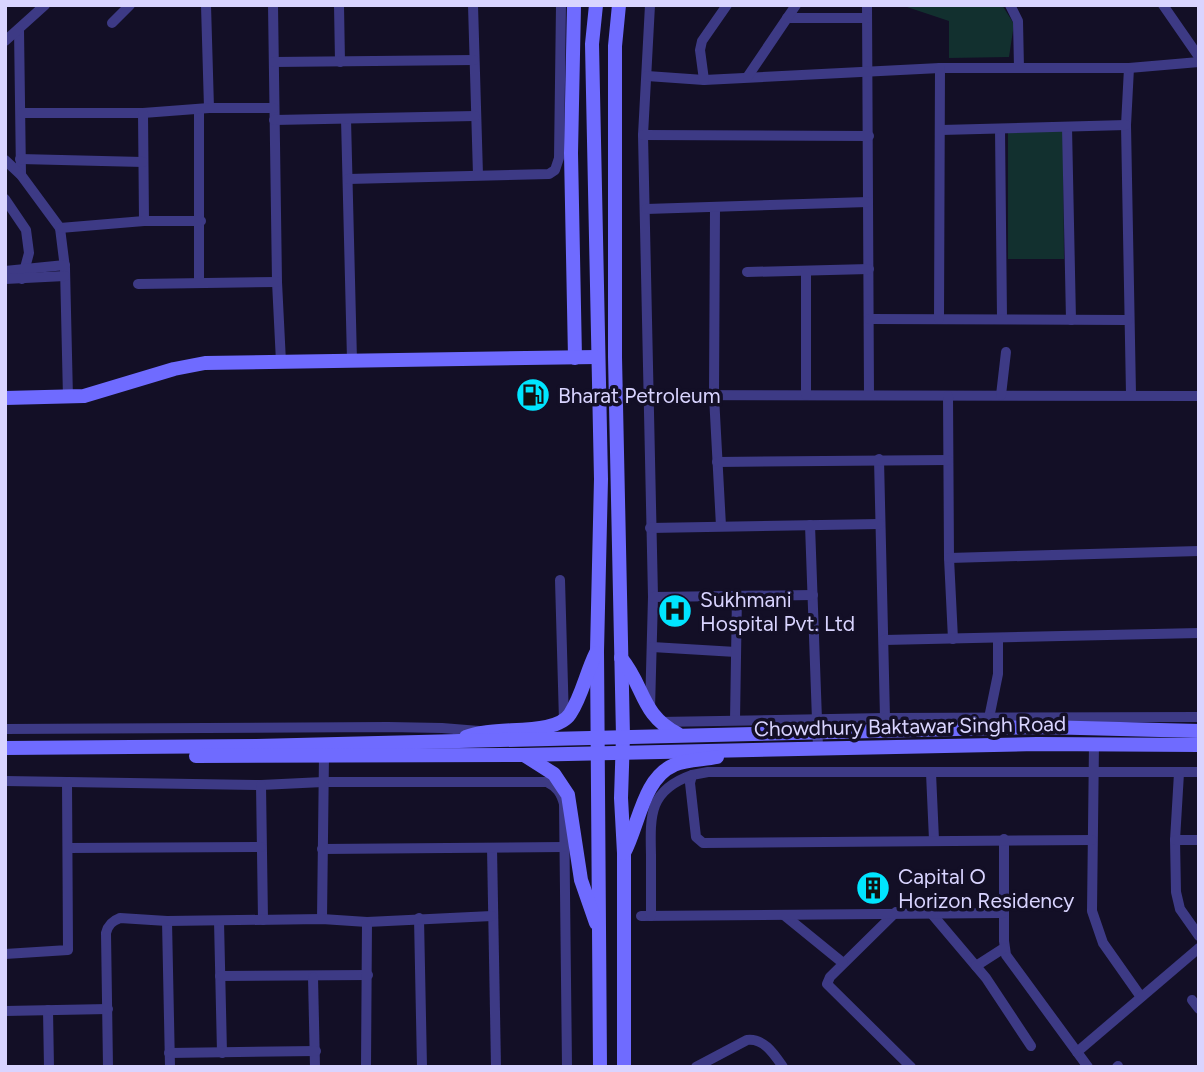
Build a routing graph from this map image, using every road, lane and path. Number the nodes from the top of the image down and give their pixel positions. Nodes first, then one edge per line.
1 (45, 5) edge
2 (130, 5) edge
3 (206, 5) edge
4 (274, 5) edge
5 (339, 5) edge
6 (473, 5) edge
7 (561, 5) edge
8 (574, 5) edge
9 (596, 5) edge
10 (619, 5) edge
11 (650, 5) edge
12 (727, 5) edge
13 (796, 5) edge
14 (867, 5) edge
15 (1010, 5) edge
16 (1163, 5) edge
17 (787, 18) junction
18 (867, 18) junction
19 (112, 23) dead end
20 (19, 29) junction
21 (5, 41) edge
22 (474, 60) junction
23 (1199, 60) edge
24 (274, 62) junction
25 (340, 62) junction
26 (940, 68) junction
27 (1019, 68) junction
28 (1129, 68) junction
29 (868, 71) junction
30 (647, 76) junction
31 (748, 76) junction
32 (704, 80) junction
33 (204, 108) junction
34 (22, 113) junction
35 (143, 113) junction
36 (274, 114) junction
37 (475, 116) junction
38 (346, 119) junction
39 (1126, 125) junction
40 (1067, 127) junction
41 (1000, 128) junction
42 (941, 130) junction
43 (643, 135) junction
44 (869, 136) junction
45 (20, 159) junction
46 (5, 160) edge
47 (143, 162) junction
48 (21, 175) junction
49 (478, 175) junction
50 (348, 180) junction
51 (5, 200) edge
52 (594, 200) junction
53 (615, 200) junction
54 (869, 202) junction
55 (715, 208) junction
56 (646, 209) junction
57 (144, 221) junction
58 (201, 221) junction
59 (60, 228) junction
60 (869, 269) junction
61 (65, 270) junction
62 (5, 271) edge
63 (747, 272) dead end
64 (806, 272) junction
65 (23, 274) junction
66 (5, 279) edge
67 (277, 282) junction
68 (200, 283) junction
69 (138, 284) dead end
70 (1002, 318) junction
71 (869, 319) junction
72 (939, 319) junction
73 (1071, 320) junction
74 (1128, 320) junction
75 (1006, 352) dead end
76 (597, 357) junction
77 (575, 358) junction
78 (352, 360) junction
79 (281, 362) junction
80 (1131, 394) junction
81 (617, 395) junction
82 (806, 395) junction
83 (869, 395) junction
84 (1001, 395) junction
85 (714, 396) junction
86 (948, 396) junction
87 (1199, 396) edge
88 (649, 397) junction
89 (5, 398) edge
90 (68, 398) junction
91 (600, 456) junction
92 (617, 456) junction
93 (880, 459) junction
94 (948, 460) junction
95 (717, 462) junction
96 (601, 479) junction
97 (617, 479) junction
98 (880, 524) junction
99 (810, 525) junction
100 (721, 526) junction
101 (650, 528) junction
102 (1199, 551) edge
103 (949, 558) junction
104 (559, 580) dead end
105 (737, 595) junction
106 (813, 595) junction
107 (653, 597) junction
108 (1199, 633) edge
109 (998, 638) junction
110 (953, 639) junction
111 (884, 640) junction
112 (652, 647) junction
113 (597, 651) junction
114 (736, 652) junction
115 (621, 658) junction
116 (655, 717) junction
117 (1199, 717) edge
118 (885, 718) junction
119 (989, 719) junction
120 (735, 720) junction
121 (565, 721) junction
122 (816, 725) junction
123 (5, 729) edge
124 (1199, 731) edge
125 (479, 732) junction
126 (679, 735) junction
127 (623, 736) junction
128 (598, 737) junction
129 (456, 741) junction
130 (1094, 744) junction
131 (1199, 745) edge
132 (5, 748) edge
133 (818, 748) junction
134 (734, 750) junction
135 (598, 752) junction
136 (622, 752) junction
137 (324, 755) junction
138 (522, 755) junction
139 (5, 756) edge
140 (1092, 772) junction
141 (1199, 772) edge
142 (931, 773) junction
143 (1179, 773) junction
144 (692, 775) junction
145 (5, 781) edge
146 (67, 782) junction
147 (323, 782) junction
148 (261, 785) junction
149 (650, 834) junction
150 (634, 835) junction
151 (1004, 839) junction
152 (1092, 840) junction
153 (1175, 840) junction
154 (1199, 840) edge
155 (934, 841) junction
156 (261, 847) junction
157 (563, 847) junction
158 (68, 848) junction
159 (492, 848) junction
160 (322, 849) junction
161 (624, 853) junction
162 (896, 912) junction
163 (932, 913) junction
164 (1003, 913) junction
165 (784, 915) junction
166 (492, 916) junction
167 (419, 918) junction
168 (322, 919) junction
169 (263, 920) junction
170 (167, 921) junction
171 (219, 921) junction
172 (367, 922) junction
173 (600, 931) junction
174 (1199, 936) edge
175 (1199, 947) edge
176 (1004, 948) junction
177 (5, 954) edge
178 (843, 963) junction
179 (976, 966) junction
180 (368, 975) junction
181 (220, 976) junction
182 (313, 977) junction
183 (1141, 997) junction
184 (108, 1009) junction
185 (48, 1010) junction
186 (5, 1011) edge
187 (1031, 1046) dead end
188 (316, 1051) junction
189 (1077, 1052) junction
190 (222, 1053) junction
191 (169, 1054) junction
192 (49, 1067) edge
193 (108, 1067) edge
194 (170, 1067) edge
195 (316, 1067) edge
196 (366, 1067) edge
197 (422, 1067) edge
198 (496, 1067) edge
199 (567, 1067) edge
200 (600, 1067) edge
201 (624, 1067) edge
202 (696, 1067) edge
203 (783, 1067) edge
204 (911, 1067) edge
205 (1088, 1067) edge

1 - 20 street
2 - 19 street
3 - 33 street
4 - 24 street
5 - 25 street
6 - 22 street
7 - 49 street
8 - 77 main road
9 - 52 main road
10 - 53 main road
11 - 30 street
12 - 32 street
13 - 17 street
14 - 18 street
15 - 27 street
16 - 23 street
17 - 18 street
17 - 31 street
18 - 29 street
20 - 21 street
20 - 34 street
22 - 25 street
22 - 37 street
23 - 28 street
24 - 25 street
24 - 36 street
26 - 27 street
26 - 29 street
26 - 42 street
27 - 28 street
28 - 39 street
29 - 31 street
29 - 44 street
30 - 32 street
30 - 43 street
31 - 32 street
33 - 35 street
33 - 36 street
33 - 58 street
34 - 35 street
34 - 45 street
35 - 47 street
36 - 38 street
36 - 67 street
37 - 38 street
37 - 49 street
38 - 50 street
39 - 40 street
39 - 74 street
40 - 41 street
40 - 73 street
41 - 42 street
41 - 70 street
42 - 72 street
43 - 44 street
43 - 56 street
44 - 54 street
45 - 47 street
45 - 48 street
46 - 48 street
47 - 57 street
48 - 59 street
49 - 50 street
50 - 78 street
51 - 65 street
52 - 53 main road
52 - 76 main road
53 - 81 main road
54 - 55 street
54 - 60 street
55 - 56 street
55 - 85 street
56 - 88 street
57 - 58 street
57 - 59 street
58 - 68 street
59 - 61 street
60 - 64 street
60 - 71 street
61 - 65 street
61 - 90 street
62 - 65 street
63 - 64 street
64 - 82 street
65 - 66 street
67 - 68 street
67 - 79 street
68 - 69 street
70 - 72 street
70 - 73 street
71 - 72 street
71 - 83 street
73 - 74 street
74 - 80 street
75 - 84 street
76 - 77 main road
76 - 91 main road
77 - 78 main road
78 - 79 main road
79 - 90 main road
80 - 84 street
80 - 87 street
81 - 88 street
81 - 92 main road
82 - 83 street
82 - 85 street
83 - 86 street
84 - 86 street
85 - 88 street
85 - 95 street
86 - 94 street
88 - 101 street
89 - 90 main road
91 - 92 main road
91 - 96 main road
92 - 97 main road
93 - 94 street
93 - 95 street
93 - 98 street
94 - 103 street
95 - 100 street
96 - 97 main road
96 - 113 main road
97 - 115 main road
98 - 99 street
98 - 111 street
99 - 100 street
99 - 106 street
100 - 101 street
101 - 107 street
102 - 103 street
103 - 110 street
104 - 121 street
105 - 106 street
105 - 107 street
105 - 114 street
106 - 122 street
107 - 112 street
108 - 109 street
109 - 110 street
109 - 119 street
110 - 111 street
111 - 118 street
112 - 114 street
112 - 116 street
113 - 121 main road
113 - 128 main road
114 - 120 street
115 - 116 main road
115 - 127 main road
116 - 120 street
116 - 126 main road
117 - 119 street
118 - 119 street
118 - 122 street
120 - 122 street
121 - 125 main road
122 - 124 main road, Chowdhury Baktawar Singh Road
122 - 126 main road, Chowdhury Baktawar Singh Road
122 - 133 street
123 - 125 street
125 - 129 main road
126 - 127 main road, Chowdhury Baktawar Singh Road
127 - 128 main road, Chowdhury Baktawar Singh Road
127 - 136 main road
128 - 129 main road, Chowdhury Baktawar Singh Road
128 - 135 main road
129 - 132 main road, Chowdhury Baktawar Singh Road
130 - 131 main road, Chowdhury Baktawar Singh Road
130 - 133 main road, Chowdhury Baktawar Singh Road
130 - 140 street
133 - 134 main road, Chowdhury Baktawar Singh Road
134 - 136 main road, Chowdhury Baktawar Singh Road
134 - 150 main road
135 - 136 main road, Chowdhury Baktawar Singh Road
135 - 138 main road, Chowdhury Baktawar Singh Road
135 - 173 main road
136 - 161 main road
137 - 138 main road, Chowdhury Baktawar Singh Road
137 - 139 main road, Chowdhury Baktawar Singh Road
137 - 147 street
138 - 173 main road
140 - 142 street
140 - 143 street
140 - 152 street
141 - 143 street
142 - 144 street
142 - 155 street
143 - 153 street
144 - 149 street
144 - 155 street
145 - 146 street
146 - 148 street
146 - 158 street
147 - 148 street
147 - 157 street
147 - 160 street
148 - 156 street
149 - 150 street
149 - 165 street
150 - 161 main road
151 - 152 street
151 - 155 street
151 - 164 street
152 - 183 street
153 - 154 street
153 - 174 street
156 - 158 street
156 - 169 street
157 - 159 street
157 - 199 street
158 - 177 street
159 - 160 street
159 - 166 street
160 - 168 street
161 - 201 main road
162 - 163 street
162 - 165 street
162 - 178 street
163 - 164 street
163 - 179 street
164 - 176 street
165 - 178 street
166 - 167 street
166 - 198 street
167 - 172 street
167 - 197 street
168 - 169 street
168 - 172 street
169 - 171 street
170 - 171 street
170 - 184 street
170 - 191 street
171 - 181 street
172 - 180 street
173 - 200 main road
175 - 183 street
176 - 179 street
176 - 189 street
178 - 204 street
179 - 187 street
180 - 182 street
180 - 196 street
181 - 182 street
181 - 190 street
182 - 188 street
183 - 189 street
184 - 185 street
184 - 193 street
185 - 186 street
185 - 192 street
188 - 190 street
188 - 195 street
189 - 205 street
190 - 191 street
191 - 194 street
202 - 203 street

